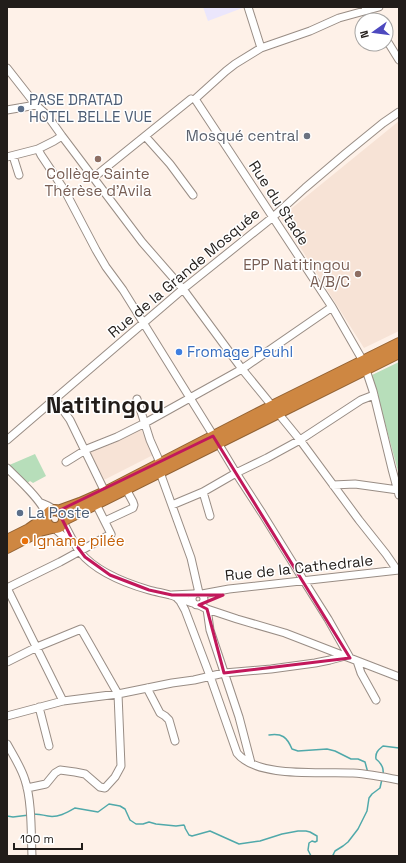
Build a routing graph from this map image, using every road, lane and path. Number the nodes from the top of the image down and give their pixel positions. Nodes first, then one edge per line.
1 (248, 7) edge
2 (379, 7) edge
3 (366, 9) edge
4 (261, 48) junction
5 (7, 68) edge
6 (191, 99) dead end
7 (36, 105) junction
8 (7, 110) edge
9 (399, 112) edge
10 (62, 136) junction
11 (145, 136) junction
12 (38, 149) junction
13 (10, 156) edge
14 (19, 175) dead end
15 (93, 178) junction
16 (193, 195) dead end
17 (273, 217) junction
18 (183, 288) junction
19 (332, 307) junction
20 (143, 322) junction
21 (399, 343) edge
22 (399, 353) edge
23 (364, 365) junction
24 (242, 368) junction
25 (374, 395) junction
26 (190, 398) junction
27 (137, 399) dead end
28 (55, 400) junction
29 (275, 410) junction
30 (145, 423) junction
31 (7, 440) edge
32 (216, 440) junction
33 (300, 440) junction
34 (85, 451) junction
35 (66, 462) dead end
36 (7, 468) edge
37 (160, 468) junction
38 (236, 473) junction
39 (333, 485) junction
40 (126, 489) junction
41 (105, 492) junction
42 (203, 492) junction
43 (398, 493) edge
44 (96, 504) junction
45 (172, 505) junction
46 (52, 513) junction
47 (210, 516) dead end
48 (64, 521) junction
49 (105, 521) junction
50 (53, 528) junction
51 (7, 540) edge
52 (73, 542) junction
53 (7, 548) edge
54 (79, 551) junction
55 (398, 570) edge
56 (304, 581) junction
57 (7, 588) edge
58 (198, 594) junction
59 (174, 596) junction
60 (196, 604) junction
61 (207, 609) junction
62 (37, 647) junction
63 (348, 657) junction
64 (357, 661) junction
65 (7, 662) edge
66 (224, 673) junction
67 (210, 676) junction
68 (399, 677) edge
69 (147, 688) junction
70 (118, 694) junction
71 (376, 700) dead end
72 (63, 701) junction
73 (38, 707) junction
74 (7, 716) edge
75 (174, 741) dead end
76 (7, 744) edge
77 (49, 746) dead end
78 (251, 763) junction
79 (399, 780) edge
80 (27, 788) junction
81 (32, 856) edge

1 - 4 street
2 - 3 street, Rue du Stade
3 - 4 street, Rue du Stade
4 - 17 street, Rue du Stade
5 - 7 street
6 - 11 street
7 - 8 street
7 - 10 street
9 - 17 street, Rue de la Grande Mosquée
10 - 12 street
10 - 15 street
11 - 15 street
11 - 16 street
12 - 13 street
12 - 20 street
13 - 14 street
15 - 18 street
17 - 18 street, Rue de la Grande Mosquée
17 - 19 street, Rue du Stade
18 - 20 street, Rue de la Grande Mosquée
18 - 24 street
19 - 23 street, Rue du Stade
19 - 24 street
20 - 26 street
20 - 28 street, Rue de la Grande Mosquée
21 - 23 highway
22 - 23 highway
23 - 25 street, Rue du Stade
23 - 29 highway
24 - 26 street
24 - 29 street
25 - 33 street
25 - 43 street, Rue du Stade
26 - 30 street
26 - 32 street
27 - 30 street
28 - 31 street, Rue de la Grande Mosquée
28 - 34 street
29 - 32 highway
29 - 33 street
30 - 34 street
30 - 37 street
32 - 37 highway
32 - 38 street
33 - 38 street
33 - 39 street
34 - 35 street
34 - 41 street
36 - 46 street
37 - 40 highway
37 - 41 highway
37 - 45 street
38 - 42 street
38 - 56 street
39 - 43 street
39 - 55 street
40 - 44 highway
40 - 49 street
41 - 46 highway
42 - 45 street
42 - 47 street
44 - 48 highway
44 - 49 street
45 - 58 street
46 - 48 highway
46 - 50 highway
46 - 51 highway
48 - 50 highway
48 - 52 street
49 - 54 street
50 - 52 street
50 - 53 highway
52 - 54 street
54 - 57 street
54 - 59 street
55 - 56 street, Rue de la Cathedrale
56 - 58 street, Rue de la Cathedrale
56 - 63 street
57 - 62 street
58 - 59 street, Rue de la Cathedrale
58 - 60 street
58 - 60 street
59 - 60 street
59 - 67 street
60 - 61 street
61 - 63 street
61 - 66 street
62 - 65 street
62 - 70 street
62 - 72 street
63 - 64 street
63 - 66 street
64 - 68 street
64 - 71 street
66 - 67 street
66 - 78 street
67 - 69 street
67 - 78 street
69 - 70 street
69 - 75 street
70 - 72 street
70 - 80 street
72 - 73 street
73 - 74 street
73 - 77 street
76 - 80 street
78 - 79 street
80 - 81 street

